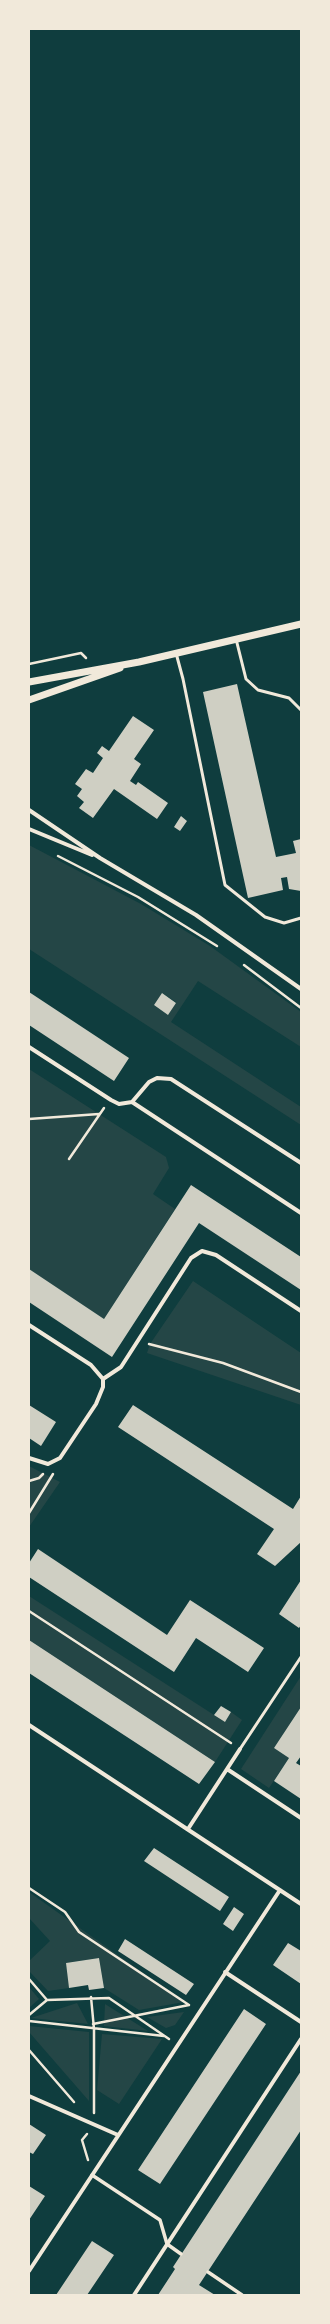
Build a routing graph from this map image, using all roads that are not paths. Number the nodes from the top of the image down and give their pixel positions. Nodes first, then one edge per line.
1 (301, 624) edge
2 (236, 639) junction
3 (176, 653) junction
4 (139, 662) junction
5 (29, 682) edge
6 (29, 700) edge
7 (301, 710) edge
8 (29, 810) edge
9 (29, 829) edge
10 (100, 858) junction
11 (301, 918) edge
12 (301, 989) edge
13 (29, 1047) edge
14 (132, 1102) junction
15 (301, 1163) edge
16 (301, 1213) edge
17 (301, 1311) edge
18 (29, 1325) edge
19 (103, 1380) junction
20 (29, 1458) edge
21 (301, 1656) edge
22 (29, 1725) edge
23 (240, 1749) joint
24 (227, 1769) junction
25 (301, 1818) edge
26 (188, 1829) junction
27 (280, 1890) junction
28 (301, 1904) edge
29 (226, 1972) junction
30 (301, 2022) edge
31 (301, 2039) edge
32 (29, 2096) edge
33 (118, 2135) junction
34 (92, 2175) junction
35 (167, 2244) junction
36 (181, 2254) dead end
37 (29, 2271) edge
38 (208, 2272) dead end
39 (134, 2295) edge
40 (242, 2295) edge

1 - 2 street
2 - 3 street
2 - 7 lane
3 - 4 street
3 - 11 lane
4 - 5 street
4 - 6 street
8 - 10 street
9 - 10 street
10 - 12 street
13 - 14 street
14 - 15 street
14 - 16 street
17 - 19 street
18 - 19 street
19 - 20 street
21 - 23 lane
22 - 26 street
23 - 24 street
24 - 25 street
24 - 26 street
26 - 27 street
27 - 28 street
27 - 29 street
29 - 30 street
29 - 33 street
31 - 35 street
32 - 33 street
33 - 34 street
34 - 35 street
34 - 37 street
35 - 36 street
35 - 39 street
38 - 40 street

